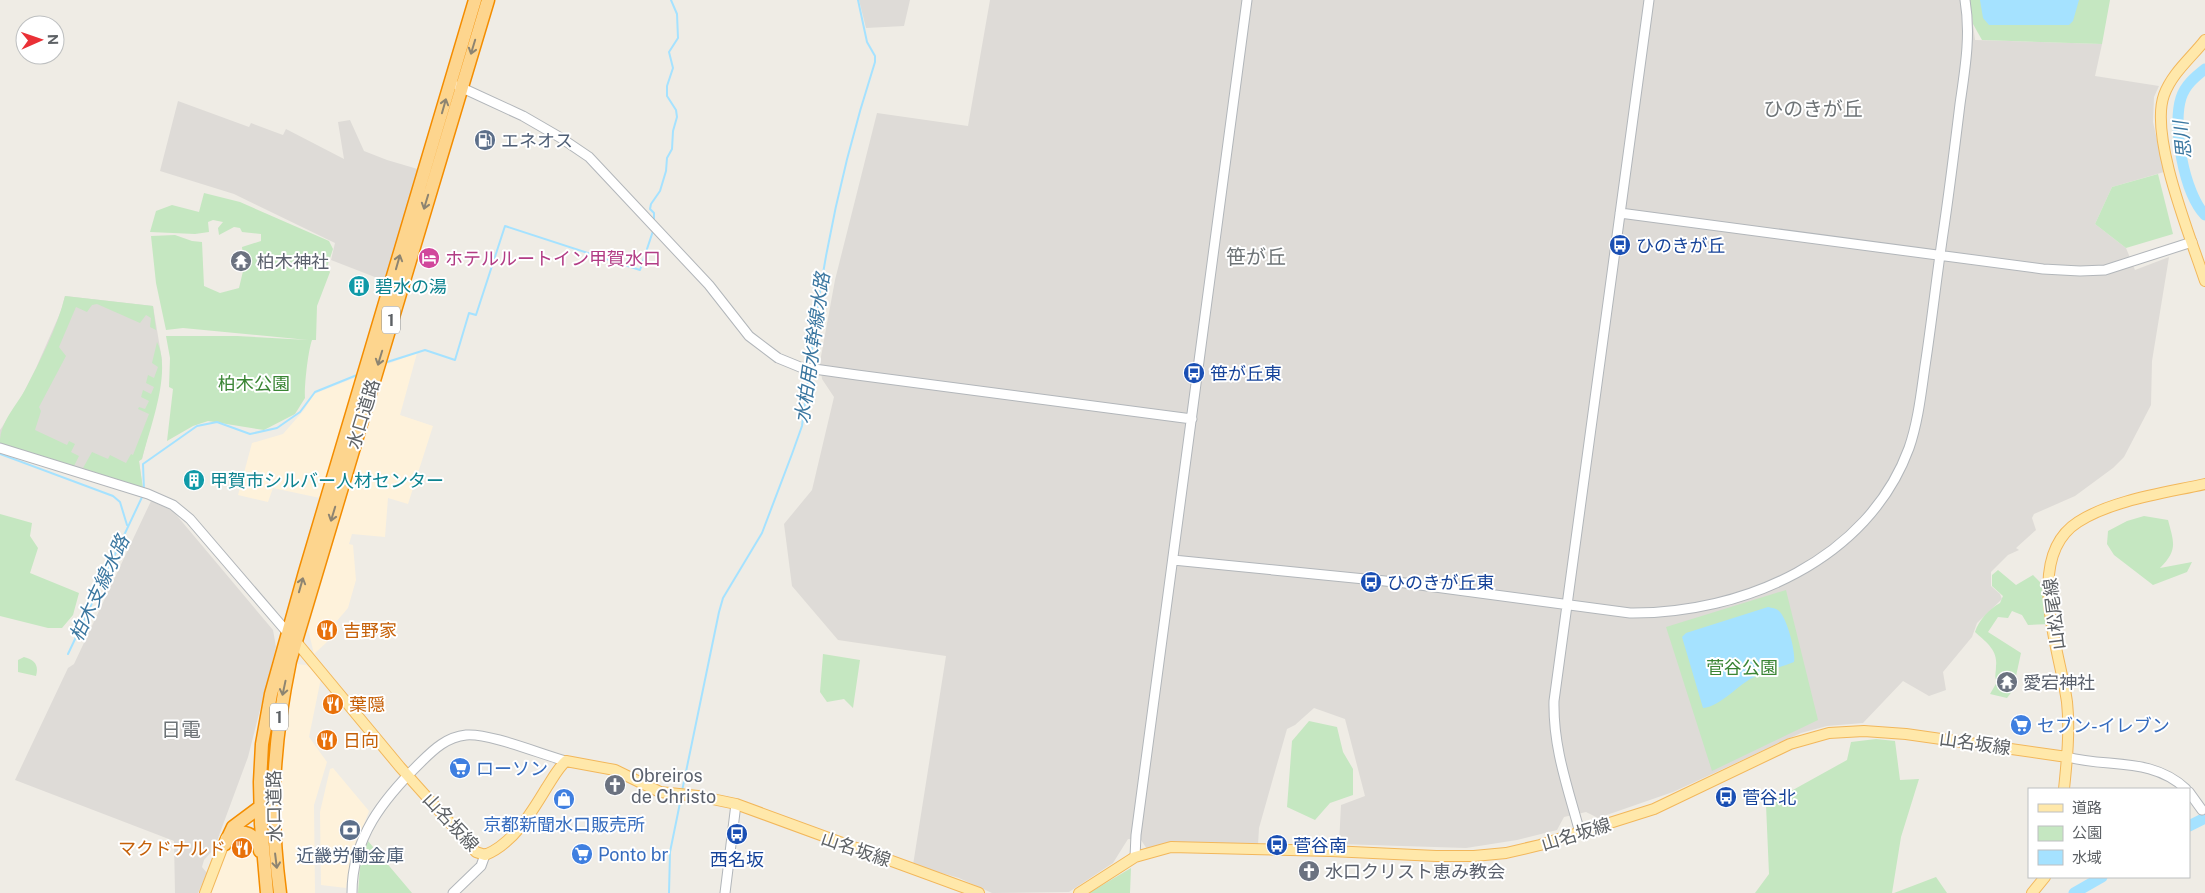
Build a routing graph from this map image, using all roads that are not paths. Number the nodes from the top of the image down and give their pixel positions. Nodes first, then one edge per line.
1 (475, 0) edge
2 (488, 0) edge
3 (1247, 0) edge
4 (1649, 0) edge
5 (1965, 0) edge
6 (2205, 40) edge
7 (456, 85) junction
8 (1620, 213) junction
9 (2192, 242) junction
10 (1940, 255) junction
11 (2205, 281) edge
12 (1192, 419) junction
13 (0, 448) edge
14 (2205, 484) edge
15 (1173, 560) junction
16 (1567, 605) junction
17 (291, 636) junction
18 (277, 730) junction
19 (2067, 757) junction
20 (566, 761) junction
21 (407, 775) junction
22 (2064, 788) edge
23 (2184, 788) edge
24 (2190, 795) edge
25 (260, 804) junction
26 (736, 804) junction
27 (2202, 810) dead end
28 (1580, 833) junction
29 (227, 841) junction
30 (484, 855) junction
31 (1135, 857) junction
32 (265, 875) junction
33 (2044, 878) edge
34 (205, 893) edge
35 (267, 893) edge
36 (280, 893) edge
37 (352, 893) edge
38 (454, 893) edge
39 (725, 893) edge
40 (979, 893) edge
41 (1079, 893) edge
42 (2032, 893) edge

1 - 7 highway, 水口道路 / 1
2 -> 7 highway, 水口道路 / 1
3 - 12 street
4 - 8 street
5 - 10 street
6 - 9 main road
7 - 12 street
7 - 17 highway, 水口道路 / 1
8 - 10 street
8 - 16 street
9 - 10 street
9 - 11 main road
10 - 16 street
12 - 15 street
13 - 17 street
14 - 19 main road, 山松尾線
15 - 16 street
15 - 31 street
16 - 28 street
17 -> 18 highway, 水口道路 / 1
17 - 21 main road, 山名坂線
17 - 25 highway, 水口道路 / 1
18 - 25 highway
18 -> 36 highway, 水口道路 / 1
19 - 22 main road, 山松尾線
19 - 23 street
19 - 28 main road, 山名坂線
20 - 21 street
20 - 26 main road, 山名坂線
20 - 30 main road, 山名坂線
21 - 30 main road, 山名坂線
21 - 37 street
24 - 27 street
25 - 29 highway
25 - 32 highway, 水口道路 / 1
26 - 39 street
26 - 40 main road, 山名坂線
28 - 31 main road, 山名坂線
29 - 32 highway
29 - 34 main road
30 - 38 street
31 - 41 main road, 山名坂線
32 - 35 highway, 水口道路 / 1
33 - 42 main road

